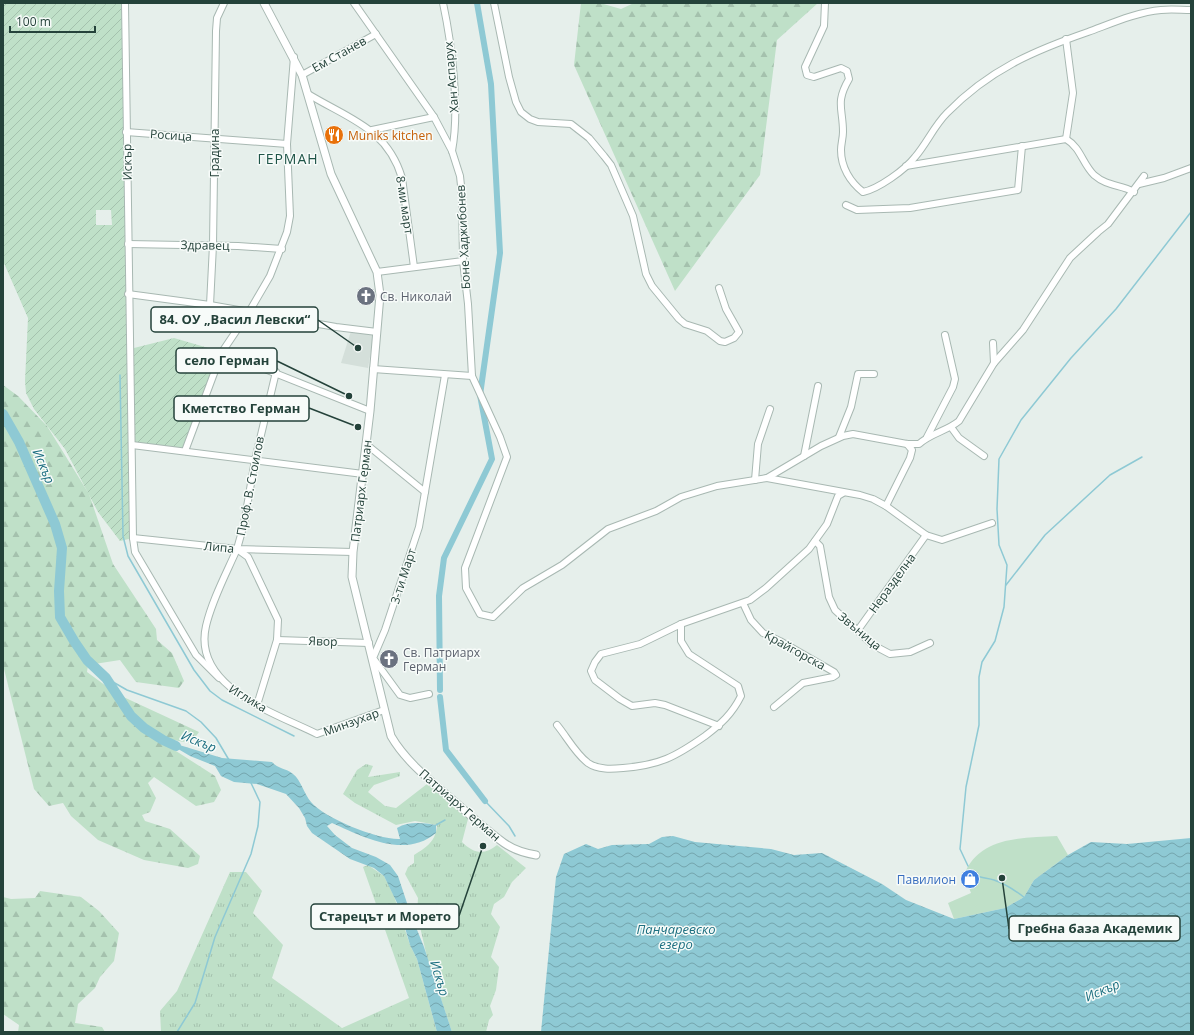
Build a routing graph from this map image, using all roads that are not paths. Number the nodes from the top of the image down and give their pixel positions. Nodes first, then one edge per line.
1 (125, 3) edge
2 (224, 3) edge
3 (264, 3) edge
4 (354, 3) edge
5 (443, 3) edge
6 (494, 3) edge
7 (825, 3) edge
8 (1187, 3) edge
9 (1180, 10) junction
10 (1191, 10) edge
11 (376, 34) junction
12 (1066, 39) junction
13 (294, 57) junction
14 (302, 75) junction
15 (308, 94) junction
16 (434, 117) junction
17 (372, 130) junction
18 (126, 132) junction
19 (1066, 138) junction
20 (214, 139) junction
21 (287, 144) junction
22 (1022, 146) junction
23 (452, 151) junction
24 (906, 166) junction
25 (1191, 168) edge
26 (1144, 176) dead end
27 (1139, 184) junction
28 (1134, 192) junction
29 (846, 206) dead end
30 (128, 244) junction
31 (213, 245) junction
32 (282, 249) junction
33 (463, 261) junction
34 (414, 267) junction
35 (378, 272) junction
36 (719, 288) dead end
37 (128, 294) junction
38 (210, 305) junction
39 (249, 312) junction
40 (377, 332) junction
41 (945, 334) dead end
42 (993, 343) dead end
43 (222, 352) junction
44 (994, 363) junction
45 (373, 369) junction
46 (276, 372) junction
47 (874, 374) dead end
48 (445, 375) junction
49 (472, 376) junction
50 (818, 386) dead end
51 (770, 409) dead end
52 (370, 411) junction
53 (951, 428) junction
54 (839, 437) junction
55 (927, 437) junction
56 (366, 444) junction
57 (906, 444) junction
58 (132, 445) junction
59 (185, 451) junction
60 (804, 456) junction
61 (984, 456) dead end
62 (255, 460) junction
63 (363, 474) junction
64 (767, 478) junction
65 (756, 480) junction
66 (425, 492) junction
67 (843, 493) junction
68 (886, 506) junction
69 (992, 523) dead end
70 (926, 535) junction
71 (133, 538) junction
72 (815, 541) junction
73 (237, 549) junction
74 (353, 552) junction
75 (743, 603) junction
76 (681, 624) junction
77 (858, 630) junction
78 (277, 640) junction
79 (369, 643) junction
80 (930, 643) dead end
81 (373, 658) junction
82 (219, 678) junction
83 (429, 694) dead end
84 (257, 704) junction
85 (774, 707) dead end
86 (384, 710) junction
87 (557, 725) dead end
88 (719, 726) junction
89 (317, 734) joint
90 (536, 855) dead end

1 - 18 street, Искър
2 - 20 street, Градина
3 - 13 street, Патриарх Герман
4 - 11 street, Боне Хаджибонев
5 - 23 street, Хан Аспарух
6 - 36 street
7 - 24 street
8 - 9 street
9 - 10 street
9 - 12 street
11 - 14 street, Ем Станев
11 - 16 street, Боне Хаджибонев
12 - 19 street
12 - 24 street
13 - 14 street, Патриарх Герман
13 - 21 street
14 - 15 street, Патриарх Герман
15 - 17 street, 8-ми март
15 - 35 street, Патриарх Герман
16 - 17 street
16 - 23 street, Боне Хаджибонев
17 - 34 street, 8-ми март
18 - 20 street, Росица
18 - 30 street, Искър
19 - 22 street
19 - 28 street
20 - 21 street, Росица
20 - 31 street, Градина
21 - 32 street
22 - 24 street
22 - 29 street
23 - 33 street, Боне Хаджибонев
25 - 27 street
26 - 27 street
27 - 28 street
28 - 44 street
30 - 31 street, Здравец
30 - 37 street, Искър
31 - 32 street, Здравец
31 - 38 street, Градина
32 - 39 street
33 - 34 street
33 - 49 street, Боне Хаджибонев
34 - 35 street
35 - 40 street, Патриарх Герман
37 - 38 street
37 - 58 street, Искър
38 - 39 street
39 - 40 street
39 - 43 street
40 - 45 street, Патриарх Герман
41 - 55 street
42 - 44 street
43 - 46 street
43 - 59 street
44 - 53 street
45 - 48 street
45 - 52 street, Патриарх Герман
46 - 52 street
46 - 62 street, Проф. В. Стоилов
47 - 54 street
48 - 49 street
48 - 66 street, 3-ти Март
49 - 65 street, Боне Хаджибонев
50 - 60 street
51 - 65 street
52 - 56 street, Патриарх Герман
53 - 55 street
53 - 61 street
54 - 57 street
54 - 60 street
55 - 57 street
56 - 63 street, Патриарх Герман
56 - 66 street
57 - 68 street
58 - 59 street
58 - 71 street, Искър
59 - 62 street
60 - 64 street
62 - 63 street
62 - 73 street, Проф. В. Стоилов
63 - 74 street, Патриарх Герман
64 - 65 street
64 - 67 street
66 - 81 street, 3-ти Март
67 - 68 street
67 - 72 street
68 - 70 street
69 - 70 street
70 - 77 street, Неразделна
71 - 73 street, Липа
71 - 82 street, Искър
72 - 75 street
72 - 77 street, Звъница
73 - 74 street, Липа
73 - 78 street, Проф. В. Стоилов
73 - 82 street, Иглика
74 - 79 street, Патриарх Герман
75 - 76 street
75 - 85 street, Крайгорска
76 - 88 street
76 - 88 street
77 - 80 street, Звъница
78 - 79 street, Явор
78 - 84 street, Проф. В. Стоилов
79 - 81 street, Патриарх Герман
81 - 83 street
81 - 86 street, Патриарх Герман
82 - 84 street, Иглика
84 - 89 street, Иглика
86 - 89 street, Минзухар
86 - 90 street, Патриарх Герман
87 - 88 street

